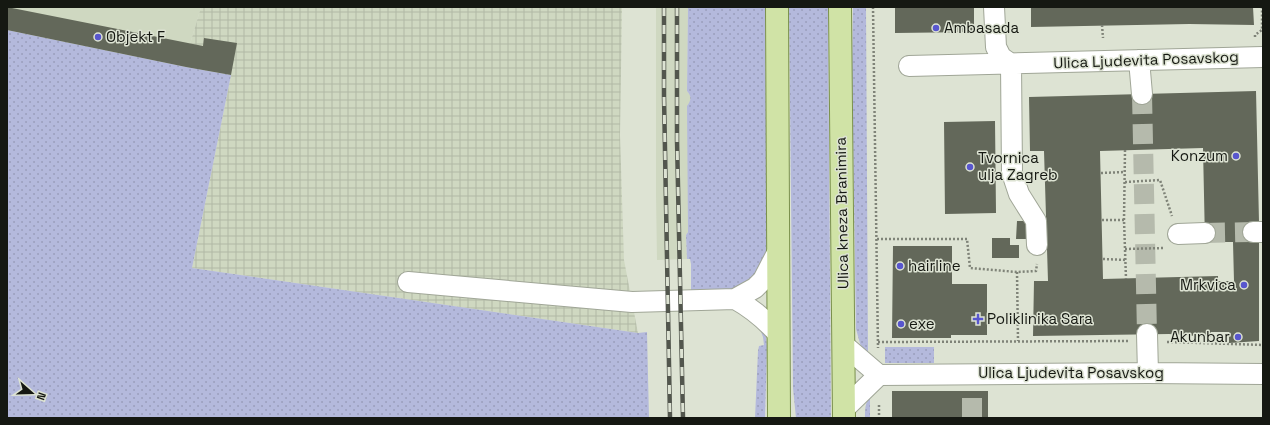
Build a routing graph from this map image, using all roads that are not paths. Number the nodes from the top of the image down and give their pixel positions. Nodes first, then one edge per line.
1 (777, 7) edge
2 (840, 7) edge
3 (994, 7) edge
4 (1259, 48) edge
5 (1139, 60) junction
6 (1011, 64) junction
7 (909, 66) dead end
8 (1142, 94) tunnel mouth
9 (1205, 233) tunnel mouth
10 (1178, 234) road end
11 (1037, 245) dead end
12 (778, 251) junction
13 (408, 282) dead end
14 (735, 299) junction
15 (779, 335) junction
16 (1147, 338) tunnel mouth
17 (844, 345) junction
18 (1148, 372) junction
19 (879, 374) junction
20 (1263, 374) edge
21 (844, 413) edge
22 (779, 418) edge

1 - 12 main road
2 - 17 main road, Ulica kneza Branimira
3 - 6 street
4 - 5 street, Ulica Ljudevita Posavskog
5 - 6 street, Ulica Ljudevita Posavskog
5 - 8 street
6 - 7 street, Ulica Ljudevita Posavskog
6 - 11 street
9 - 10 street
12 - 14 street
12 - 15 main road
13 - 14 street
14 - 15 street
15 - 22 main road
16 - 18 street
17 - 19 street
17 - 21 main road, Ulica kneza Branimira
18 - 19 street, Ulica Ljudevita Posavskog
18 - 20 street, Ulica Ljudevita Posavskog
19 - 21 street

